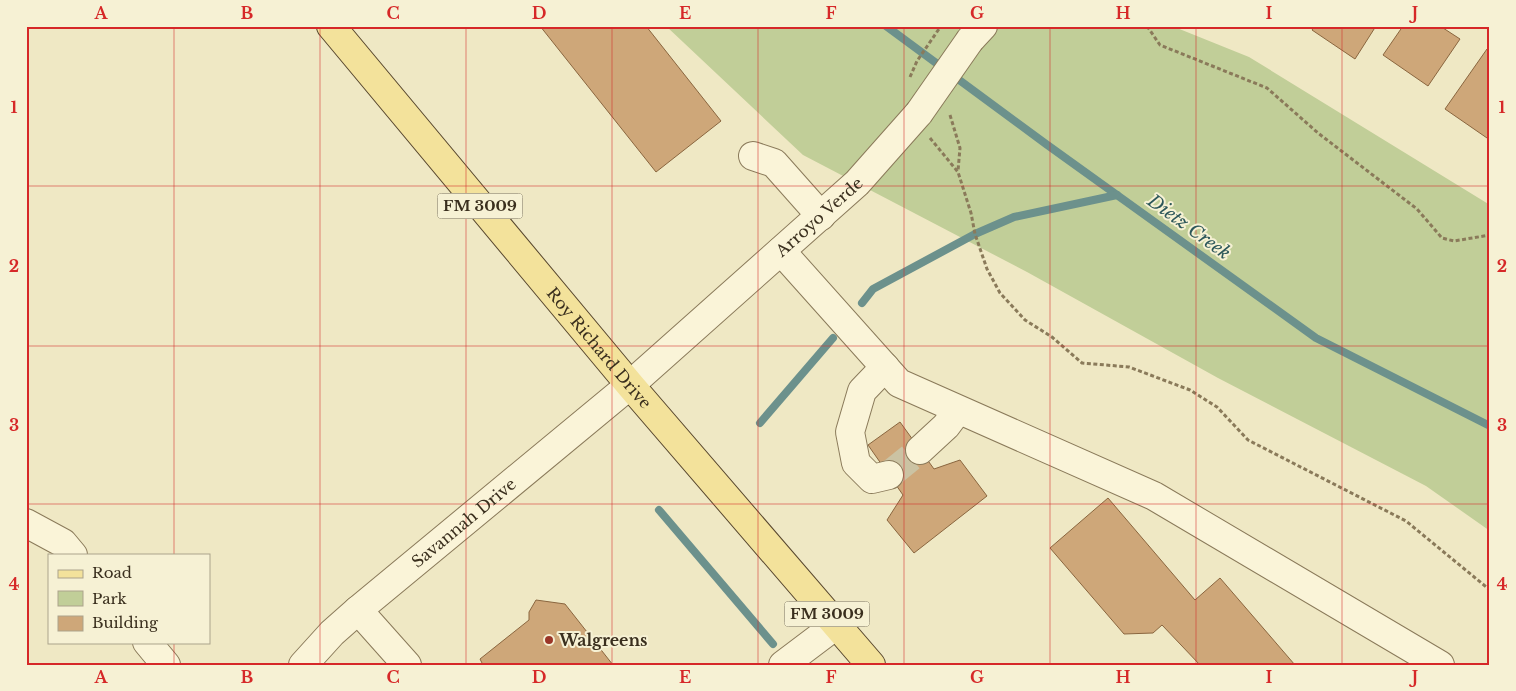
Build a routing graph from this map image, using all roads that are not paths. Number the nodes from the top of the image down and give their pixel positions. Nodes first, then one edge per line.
1 (331, 26) edge
2 (976, 33) edge
3 (754, 156) dead end
4 (821, 216) junction
5 (781, 252) junction
6 (884, 367) junction
7 (630, 385) junction
8 (958, 410) junction
9 (920, 450) tunnel mouth
10 (889, 475) tunnel mouth
11 (26, 523) edge
12 (72, 554) edge
13 (358, 610) junction
14 (836, 625) junction
15 (149, 644) edge
16 (166, 665) edge
17 (303, 665) edge
18 (407, 665) edge
19 (783, 665) edge
20 (871, 665) edge
21 (1440, 665) edge

1 - 7 main road, Roy Richard Drive / FM 3009
2 - 4 street, Arroyo Verde, bridge
3 - 4 street
4 - 5 street, Arroyo Verde
5 - 6 street
5 - 7 street, Arroyo Verde
6 - 8 street
6 - 10 street
7 - 13 street, Savannah Drive
7 - 14 main road, Roy Richard Drive / FM 3009
8 - 9 street
8 - 21 street
11 - 12 street
13 - 17 street, Savannah Drive
13 - 18 street
14 - 19 street
14 - 20 main road, Roy Richard Drive / FM 3009
15 - 16 street

